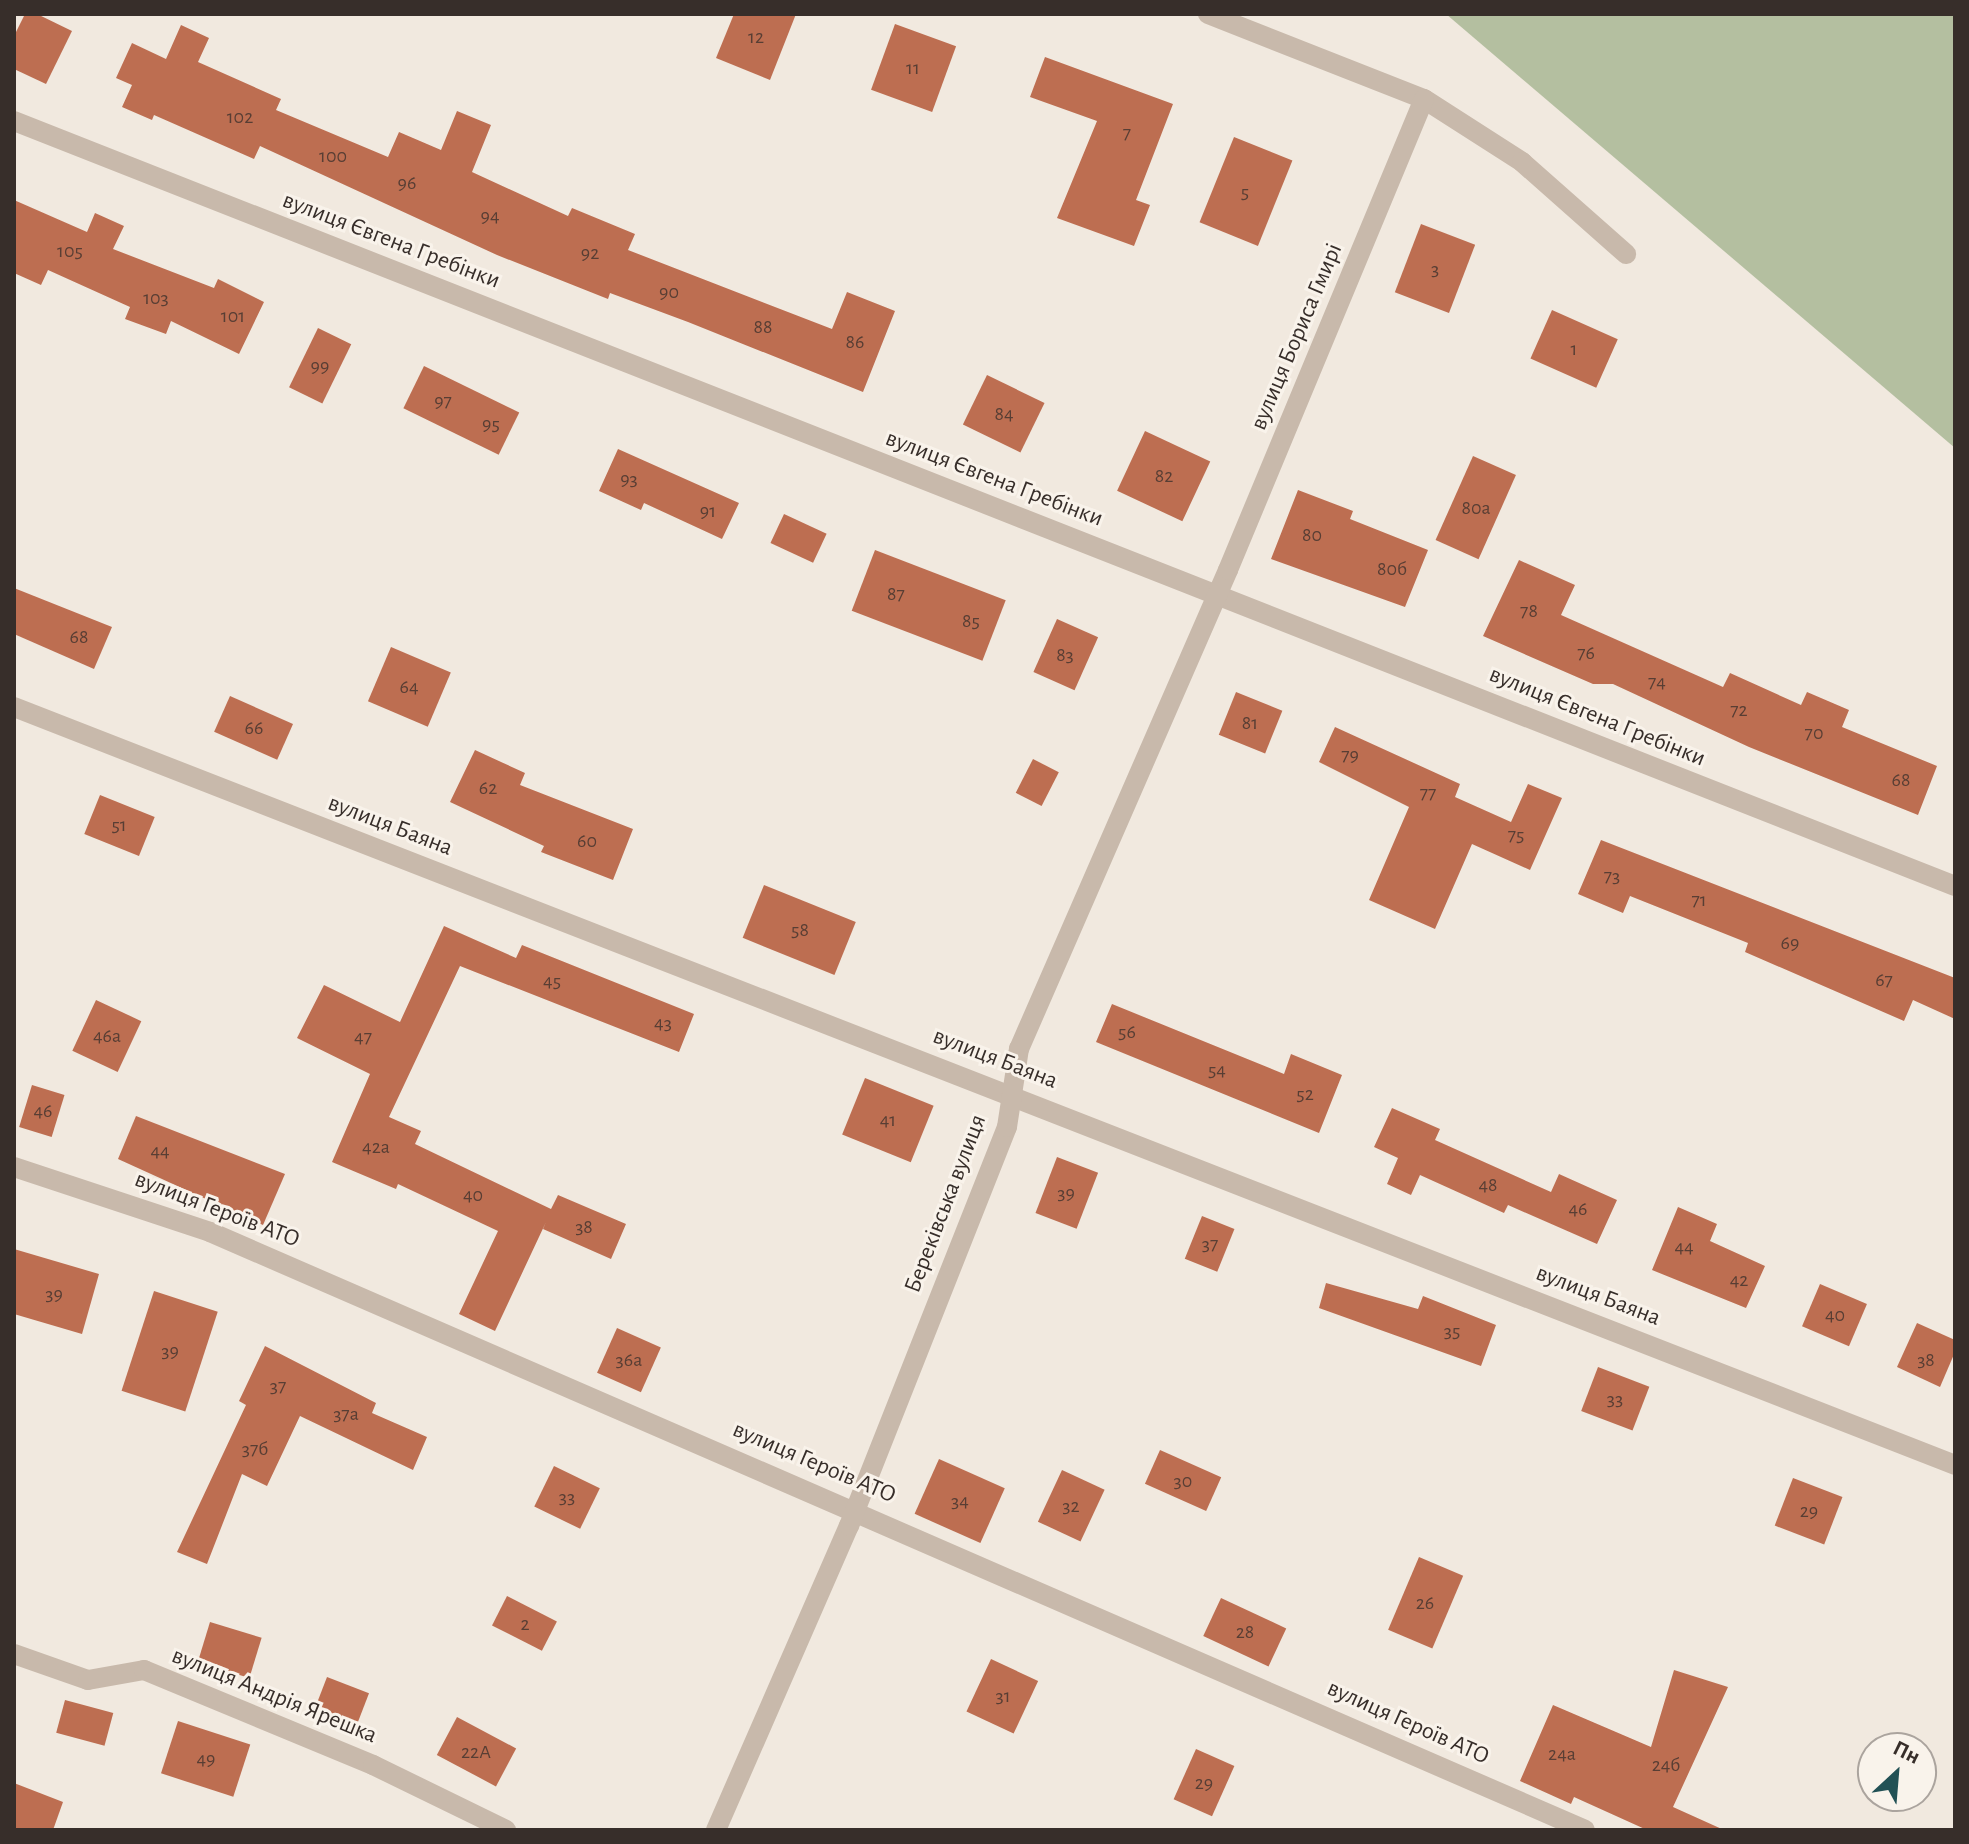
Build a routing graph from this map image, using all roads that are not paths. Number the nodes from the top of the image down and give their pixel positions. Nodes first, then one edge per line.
1 (1208, 14) edge
2 (1424, 99) junction
3 (14, 121) edge
4 (1626, 254) dead end
5 (1217, 594) junction
6 (14, 707) edge
7 (1955, 886) edge
8 (1010, 1093) junction
9 (14, 1167) edge
10 (1955, 1465) edge
11 (855, 1508) junction
12 (14, 1654) edge
13 (506, 1830) edge
14 (716, 1830) edge
15 (1585, 1830) edge

1 - 2 street
2 - 4 street
2 - 5 street, вулиця Бориса Гмирі
3 - 5 street, вулиця Євгена Гребінки
5 - 7 street, вулиця Євгена Гребінки
5 - 8 street, Береківська вулиця
6 - 8 street, вулиця Баяна
8 - 10 street, вулиця Баяна
8 - 11 street, Береківська вулиця
9 - 11 street, вулиця Героїв АТО
11 - 14 street, Береківська вулиця
11 - 15 street, вулиця Героїв АТО
12 - 13 street, вулиця Андрія Ярешка

